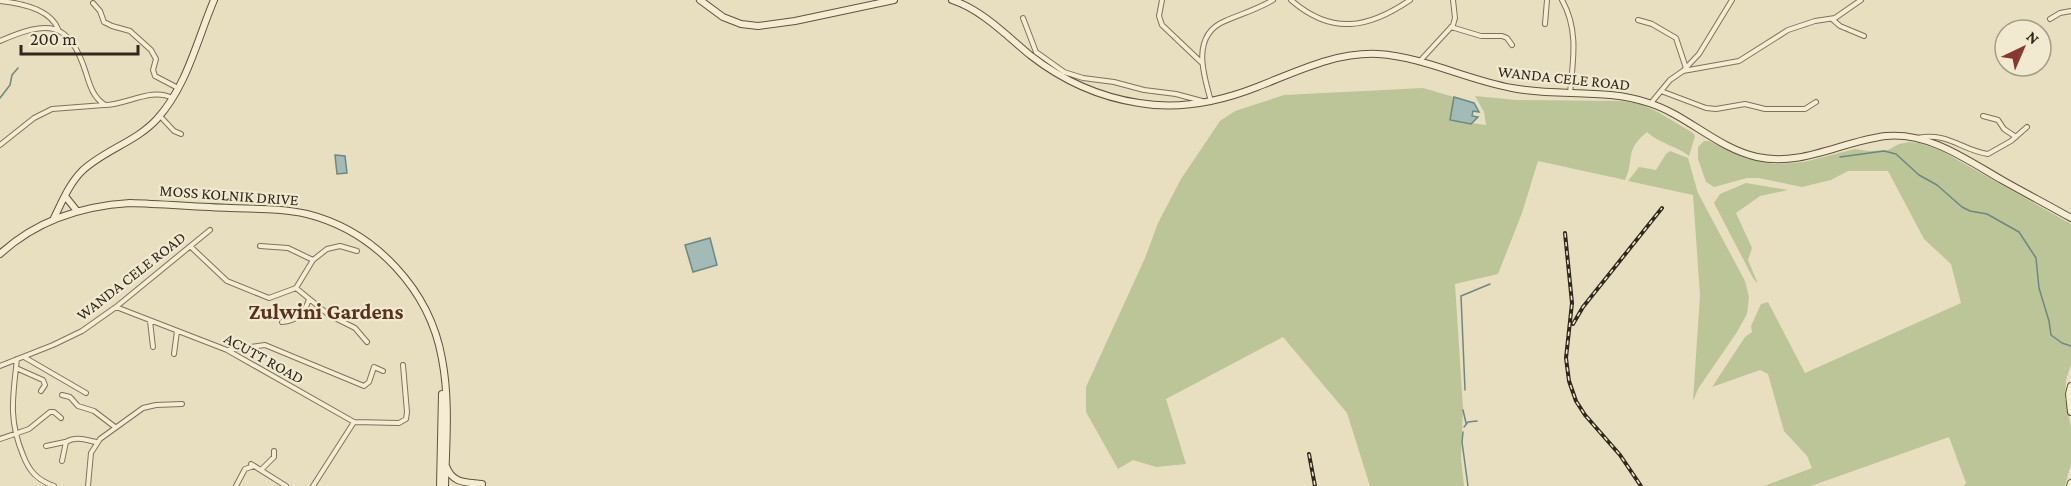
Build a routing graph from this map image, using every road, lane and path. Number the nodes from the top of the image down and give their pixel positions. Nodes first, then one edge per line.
1 (214, 0) edge
2 (700, 0) edge
3 (894, 0) edge
4 (952, 0) edge
5 (1162, 0) edge
6 (1273, 0) edge
7 (1291, 0) edge
8 (1410, 0) edge
9 (1453, 0) edge
10 (1547, 0) edge
11 (1562, 0) edge
12 (1732, 0) edge
13 (1861, 0) edge
14 (0, 1) edge
15 (16, 2) edge
16 (93, 3) dead end
17 (2071, 11) edge
18 (1023, 18) dead end
19 (2052, 18) edge
20 (1832, 19) junction
21 (1638, 20) dead end
22 (1545, 24) dead end
23 (1451, 27) junction
24 (58, 29) junction
25 (1863, 36) dead end
26 (0, 41) edge
27 (1512, 45) dead end
28 (1419, 62) junction
29 (1203, 64) junction
30 (1685, 70) junction
31 (178, 88) junction
32 (1661, 91) junction
33 (1570, 93) junction
34 (173, 99) junction
35 (1211, 100) junction
36 (1816, 102) dead end
37 (1651, 103) junction
38 (105, 105) junction
39 (160, 116) junction
40 (1983, 116) dead end
41 (2027, 127) dead end
42 (181, 134) dead end
43 (2016, 136) junction
44 (1916, 138) junction
45 (0, 145) edge
46 (65, 196) junction
47 (77, 211) junction
48 (54, 218) junction
49 (2071, 218) edge
50 (210, 230) dead end
51 (260, 246) dead end
52 (191, 247) junction
53 (357, 251) dead end
54 (0, 254) edge
55 (313, 260) junction
56 (296, 288) junction
57 (309, 299) junction
58 (116, 307) junction
59 (150, 321) junction
60 (282, 322) dead end
61 (177, 331) junction
62 (368, 342) dead end
63 (153, 347) dead end
64 (439, 349) junction
65 (228, 350) junction
66 (174, 354) dead end
67 (23, 357) junction
68 (17, 359) junction
69 (403, 365) dead end
70 (0, 366) edge
71 (16, 368) junction
72 (383, 371) dead end
73 (2071, 386) edge
74 (41, 391) dead end
75 (86, 393) dead end
76 (63, 395) dead end
77 (182, 404) dead end
78 (2071, 412) edge
79 (61, 418) dead end
80 (354, 422) junction
81 (115, 428) junction
82 (15, 435) junction
83 (0, 439) edge
84 (66, 442) junction
85 (96, 442) junction
86 (46, 446) dead end
87 (274, 451) dead end
88 (62, 461) dead end
89 (445, 462) junction
90 (261, 470) junction
91 (37, 478) junction
92 (482, 484) dead end
93 (38, 486) edge
94 (54, 486) edge
95 (88, 486) edge
96 (237, 486) edge
97 (286, 486) edge
98 (313, 486) edge
99 (440, 486) edge
100 (445, 486) edge

1 - 31 street
2 - 3 street
4 - 35 street, WANDA CELE ROAD
5 - 29 street
6 - 29 street
7 - 8 street
9 - 23 street
10 - 22 street
11 - 33 street
12 - 30 street
13 - 20 street
14 - 15 street
15 - 24 street
16 - 31 street
17 - 19 street
18 - 35 street
20 - 25 street
20 - 30 street
21 - 30 street
23 - 27 street
23 - 28 street
24 - 26 street
24 - 38 street
28 - 33 street, WANDA CELE ROAD
28 - 35 street, WANDA CELE ROAD
29 - 35 street
30 - 32 street
31 - 34 street
32 - 36 street
32 - 37 street
33 - 37 street, WANDA CELE ROAD
34 - 38 street
34 - 39 street
37 - 44 street, WANDA CELE ROAD
38 - 45 street
39 - 42 street
39 - 46 street
40 - 43 street
41 - 43 street
43 - 44 street
44 - 49 street, WANDA CELE ROAD
46 - 47 street
46 - 48 street
47 - 48 street, MOSS KOLNIK DRIVE
47 - 64 street, MOSS KOLNIK DRIVE
48 - 54 street, MOSS KOLNIK DRIVE
50 - 52 street, WANDA CELE ROAD
51 - 55 street
52 - 56 street
52 - 58 street, WANDA CELE ROAD
53 - 55 street
55 - 56 street
56 - 57 street
57 - 60 street
57 - 62 street
58 - 59 street, ACUTT ROAD
58 - 67 street, WANDA CELE ROAD
59 - 61 street, ACUTT ROAD
59 - 63 street
61 - 65 street, ACUTT ROAD
61 - 66 street
64 - 89 street, MOSS KOLNIK DRIVE
64 - 99 street, MOSS KOLNIK DRIVE
65 - 72 street
65 - 80 street, ACUTT ROAD
67 - 68 street, WANDA CELE ROAD
67 - 75 street
68 - 70 street, WANDA CELE ROAD
68 - 71 street
69 - 80 street, ACUTT ROAD
71 - 74 street
71 - 82 street
73 - 78 street
76 - 81 street
77 - 81 street
79 - 82 street
80 - 98 street
81 - 85 street
82 - 83 street
82 - 91 street
84 - 85 street
84 - 86 street
84 - 88 street
85 - 95 street
87 - 90 street
89 - 92 street
89 - 100 street, MOSS KOLNIK DRIVE
90 - 96 street
90 - 97 street
91 - 93 street
91 - 94 street

